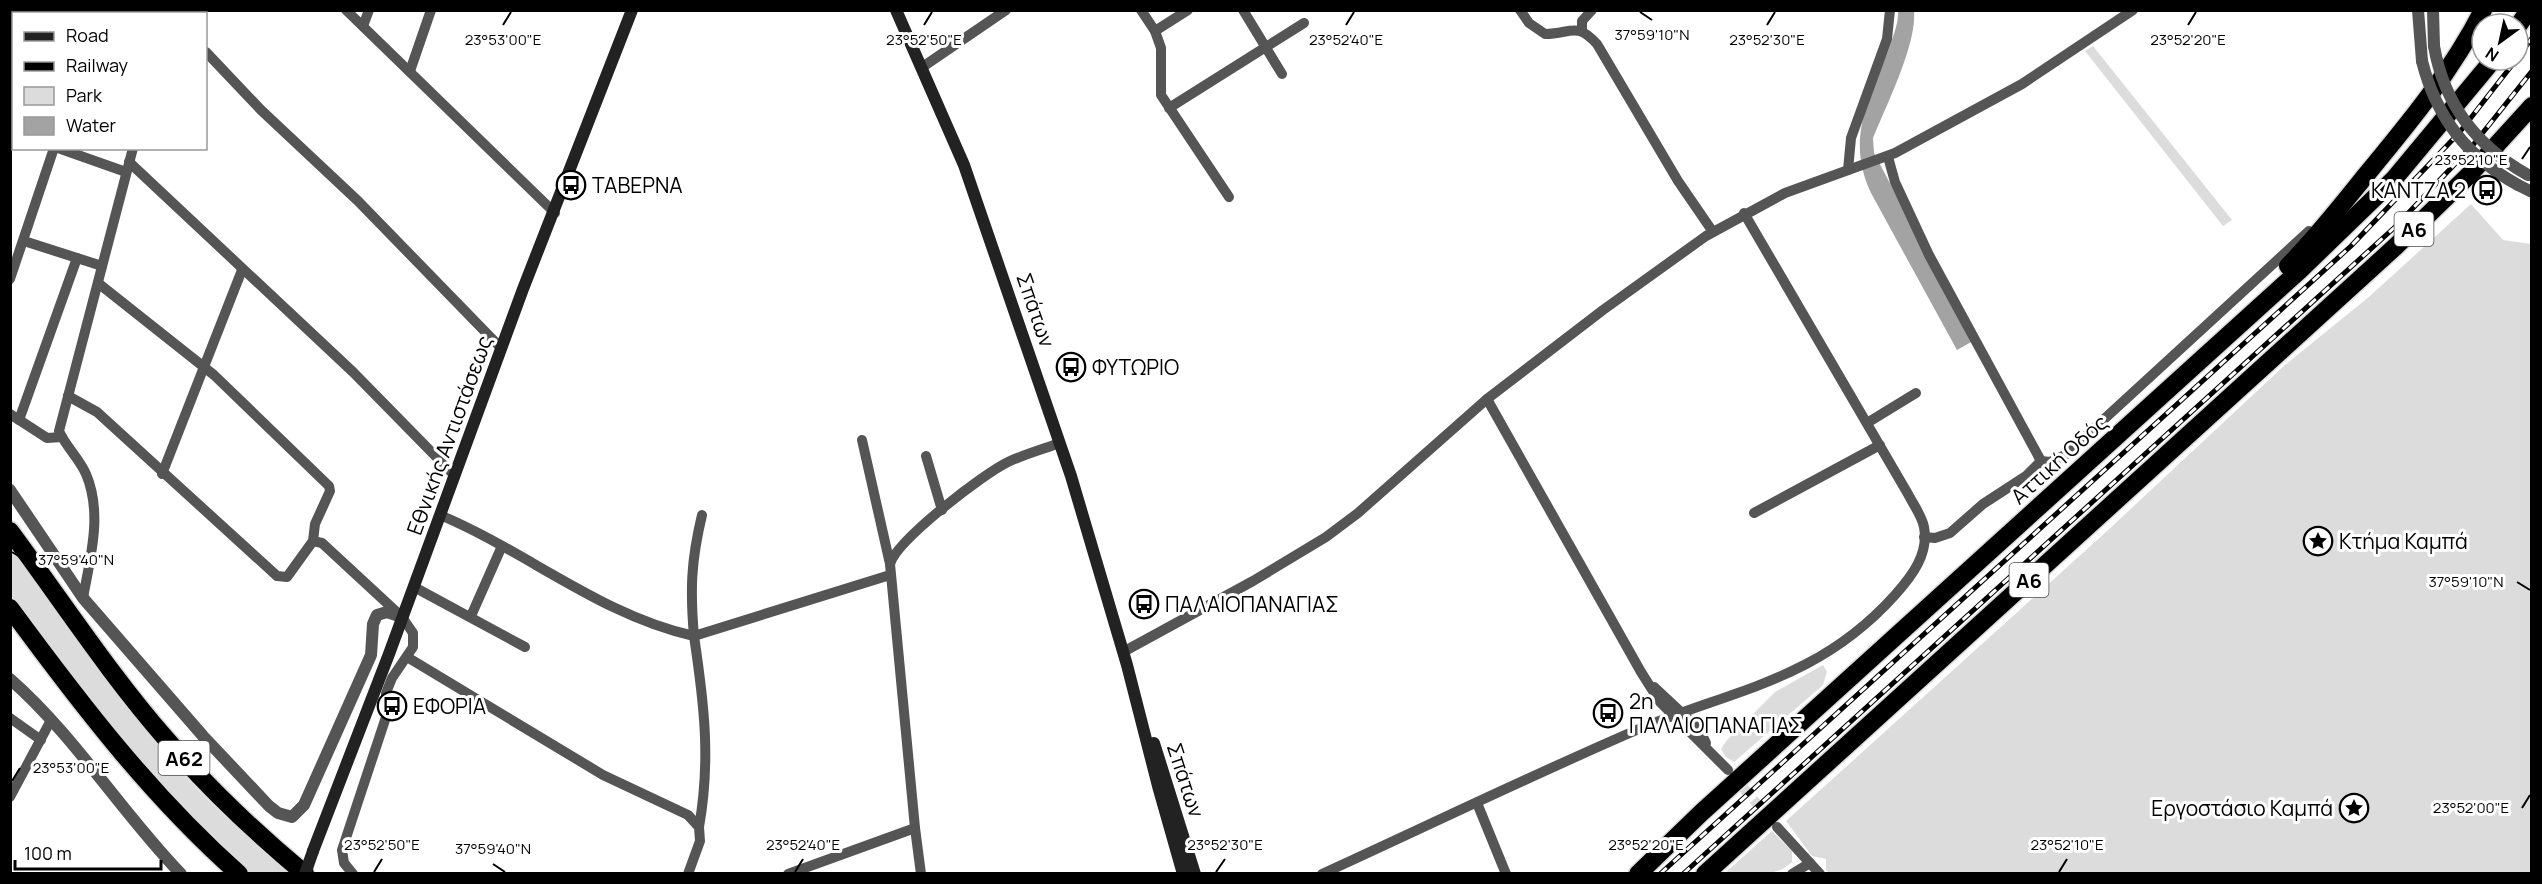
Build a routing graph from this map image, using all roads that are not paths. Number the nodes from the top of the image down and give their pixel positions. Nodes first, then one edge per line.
1 (346, 10) edge
2 (369, 10) edge
3 (431, 10) edge
4 (632, 10) edge
5 (896, 10) edge
6 (1006, 10) edge
7 (1141, 10) edge
8 (1188, 10) edge
9 (1243, 10) edge
10 (1520, 10) edge
11 (1592, 10) edge
12 (1890, 10) edge
13 (2133, 10) edge
14 (2418, 10) edge
15 (2433, 10) edge
16 (2483, 10) edge
17 (1304, 23) dead end
18 (363, 26) junction
19 (1582, 30) junction
20 (1155, 31) junction
21 (1264, 46) junction
22 (207, 53) edge
23 (921, 68) junction
24 (410, 71) junction
25 (2483, 72) edge
26 (1282, 74) dead end
27 (2532, 106) edge
28 (1169, 108) junction
29 (2532, 119) edge
30 (53, 150) edge
31 (65, 150) edge
32 (132, 150) edge
33 (1884, 159) junction
34 (128, 167) junction
35 (1853, 169) junction
36 (2470, 174) junction
37 (2530, 176) edge
38 (2532, 192) edge
39 (1229, 197) dead end
40 (2326, 211) dead end
41 (555, 213) junction
42 (1744, 213) junction
43 (1713, 232) junction
44 (24, 241) junction
45 (77, 258) junction
46 (102, 266) junction
47 (242, 270) junction
48 (10, 279) edge
49 (98, 283) junction
50 (2231, 334) junction
51 (501, 348) junction
52 (203, 365) junction
53 (1916, 393) dead end
54 (68, 396) junction
55 (1487, 399) junction
56 (15, 417) edge
57 (1867, 423) junction
58 (62, 437) junction
59 (862, 441) dead end
60 (1060, 443) junction
61 (1880, 445) junction
62 (926, 456) dead end
63 (2041, 461) junction
64 (162, 474) junction
65 (455, 476) junction
66 (10, 490) edge
67 (942, 510) junction
68 (1754, 513) dead end
69 (440, 515) junction
70 (702, 515) dead end
71 (10, 531) edge
72 (1924, 537) junction
73 (313, 541) junction
74 (502, 546) junction
75 (890, 570) junction
76 (414, 587) junction
77 (83, 598) junction
78 (10, 608) edge
79 (402, 616) junction
80 (471, 616) junction
81 (694, 636) junction
82 (525, 648) dead end
83 (1123, 652) junction
84 (407, 657) junction
85 (1127, 665) junction
86 (10, 679) edge
87 (1679, 715) junction
88 (10, 718) edge
89 (51, 720) junction
90 (41, 740) junction
91 (1728, 770) tunnel mouth
92 (10, 797) edge
93 (1477, 803) junction
94 (1701, 813) junction
95 (699, 827) junction
96 (1777, 827) tunnel mouth
97 (915, 828) junction
98 (1810, 863) junction
99 (181, 873) edge
100 (239, 873) edge
101 (305, 873) edge
102 (353, 873) edge
103 (688, 873) edge
104 (788, 873) edge
105 (921, 873) edge
106 (1183, 873) edge
107 (1195, 873) edge
108 (1322, 873) edge
109 (1506, 873) edge
110 (1628, 873) edge
111 (1638, 873) edge
112 (1705, 873) edge
113 (1792, 873) edge
114 (1820, 873) edge

1 - 18 street
2 - 18 street
3 - 24 street
4 - 41 main road, Εθνικής Αντιστάσεως
5 - 23 main road, Σπάτων
6 - 23 street
7 - 20 street
8 - 20 street
9 - 21 street
10 - 19 street
11 - 19 street
12 - 35 street
13 - 33 street
14 - 38 street, bridge
15 - 37 street, bridge
16 - 50 highway
17 - 21 street
18 - 24 street
19 - 43 street
20 - 28 street
21 - 26 street
21 - 28 street
22 - 51 street
23 - 60 main road, Σπάτων
24 - 41 street
25 - 50 highway, Αττική Οδός / Α6
27 - 36 highway, Α6
28 - 39 street
29 - 36 highway
30 - 44 street
31 - 34 street
32 - 34 street
33 - 35 street
33 - 63 street
34 - 46 street
34 - 47 street
35 - 42 street
36 - 112 highway, Α6
40 - 63 street
41 - 51 main road, Εθνικής Αντιστάσεως
42 - 43 street
42 - 57 street
43 - 55 street
44 - 45 street
44 - 48 street
45 - 46 street
45 - 56 street
46 - 49 street
47 - 52 street
47 - 65 street
49 - 52 street
49 - 54 street
50 - 94 highway, Αττική Οδός / Α6
51 - 65 main road, Εθνικής Αντιστάσεως
52 - 64 street
52 - 73 street
53 - 57 street
54 - 58 street
54 - 64 street
55 - 83 street
55 - 87 street
56 - 58 street
57 - 61 street
58 - 77 street
59 - 75 street
60 - 67 street
60 - 83 main road, Σπάτων
61 - 68 street
61 - 72 street
62 - 67 street
63 - 72 street
64 - 73 street
65 - 69 main road, Εθνικής Αντιστάσεως
66 - 77 street
67 - 75 street
69 - 74 street
69 - 76 main road, Εθνικής Αντιστάσεως
70 - 81 street
71 - 101 highway, Α62
72 - 87 street
73 - 79 street
74 - 80 street
74 - 81 street
75 - 81 street
75 - 97 street
76 - 79 main road, Εθνικής Αντιστάσεως
76 - 80 street
77 - 79 street
78 - 100 highway, Α62
79 - 84 street
79 - 101 main road, Εθνικής Αντιστάσεως, bridge
80 - 82 street
81 - 95 street
83 - 85 main road, Σπάτων
84 - 95 street
84 - 102 street
85 - 106 main road, Σπάτων
85 - 107 main road, Σπάτων
86 - 89 street
87 - 91 street
87 - 93 street
88 - 90 street
89 - 90 street
89 - 99 street
90 - 92 street
93 - 108 street
93 - 109 street
94 - 110 highway
94 - 111 highway, Αττική Οδός / Α6
95 - 103 street
96 - 98 street
97 - 104 street
97 - 105 street
98 - 113 street
98 - 114 street

